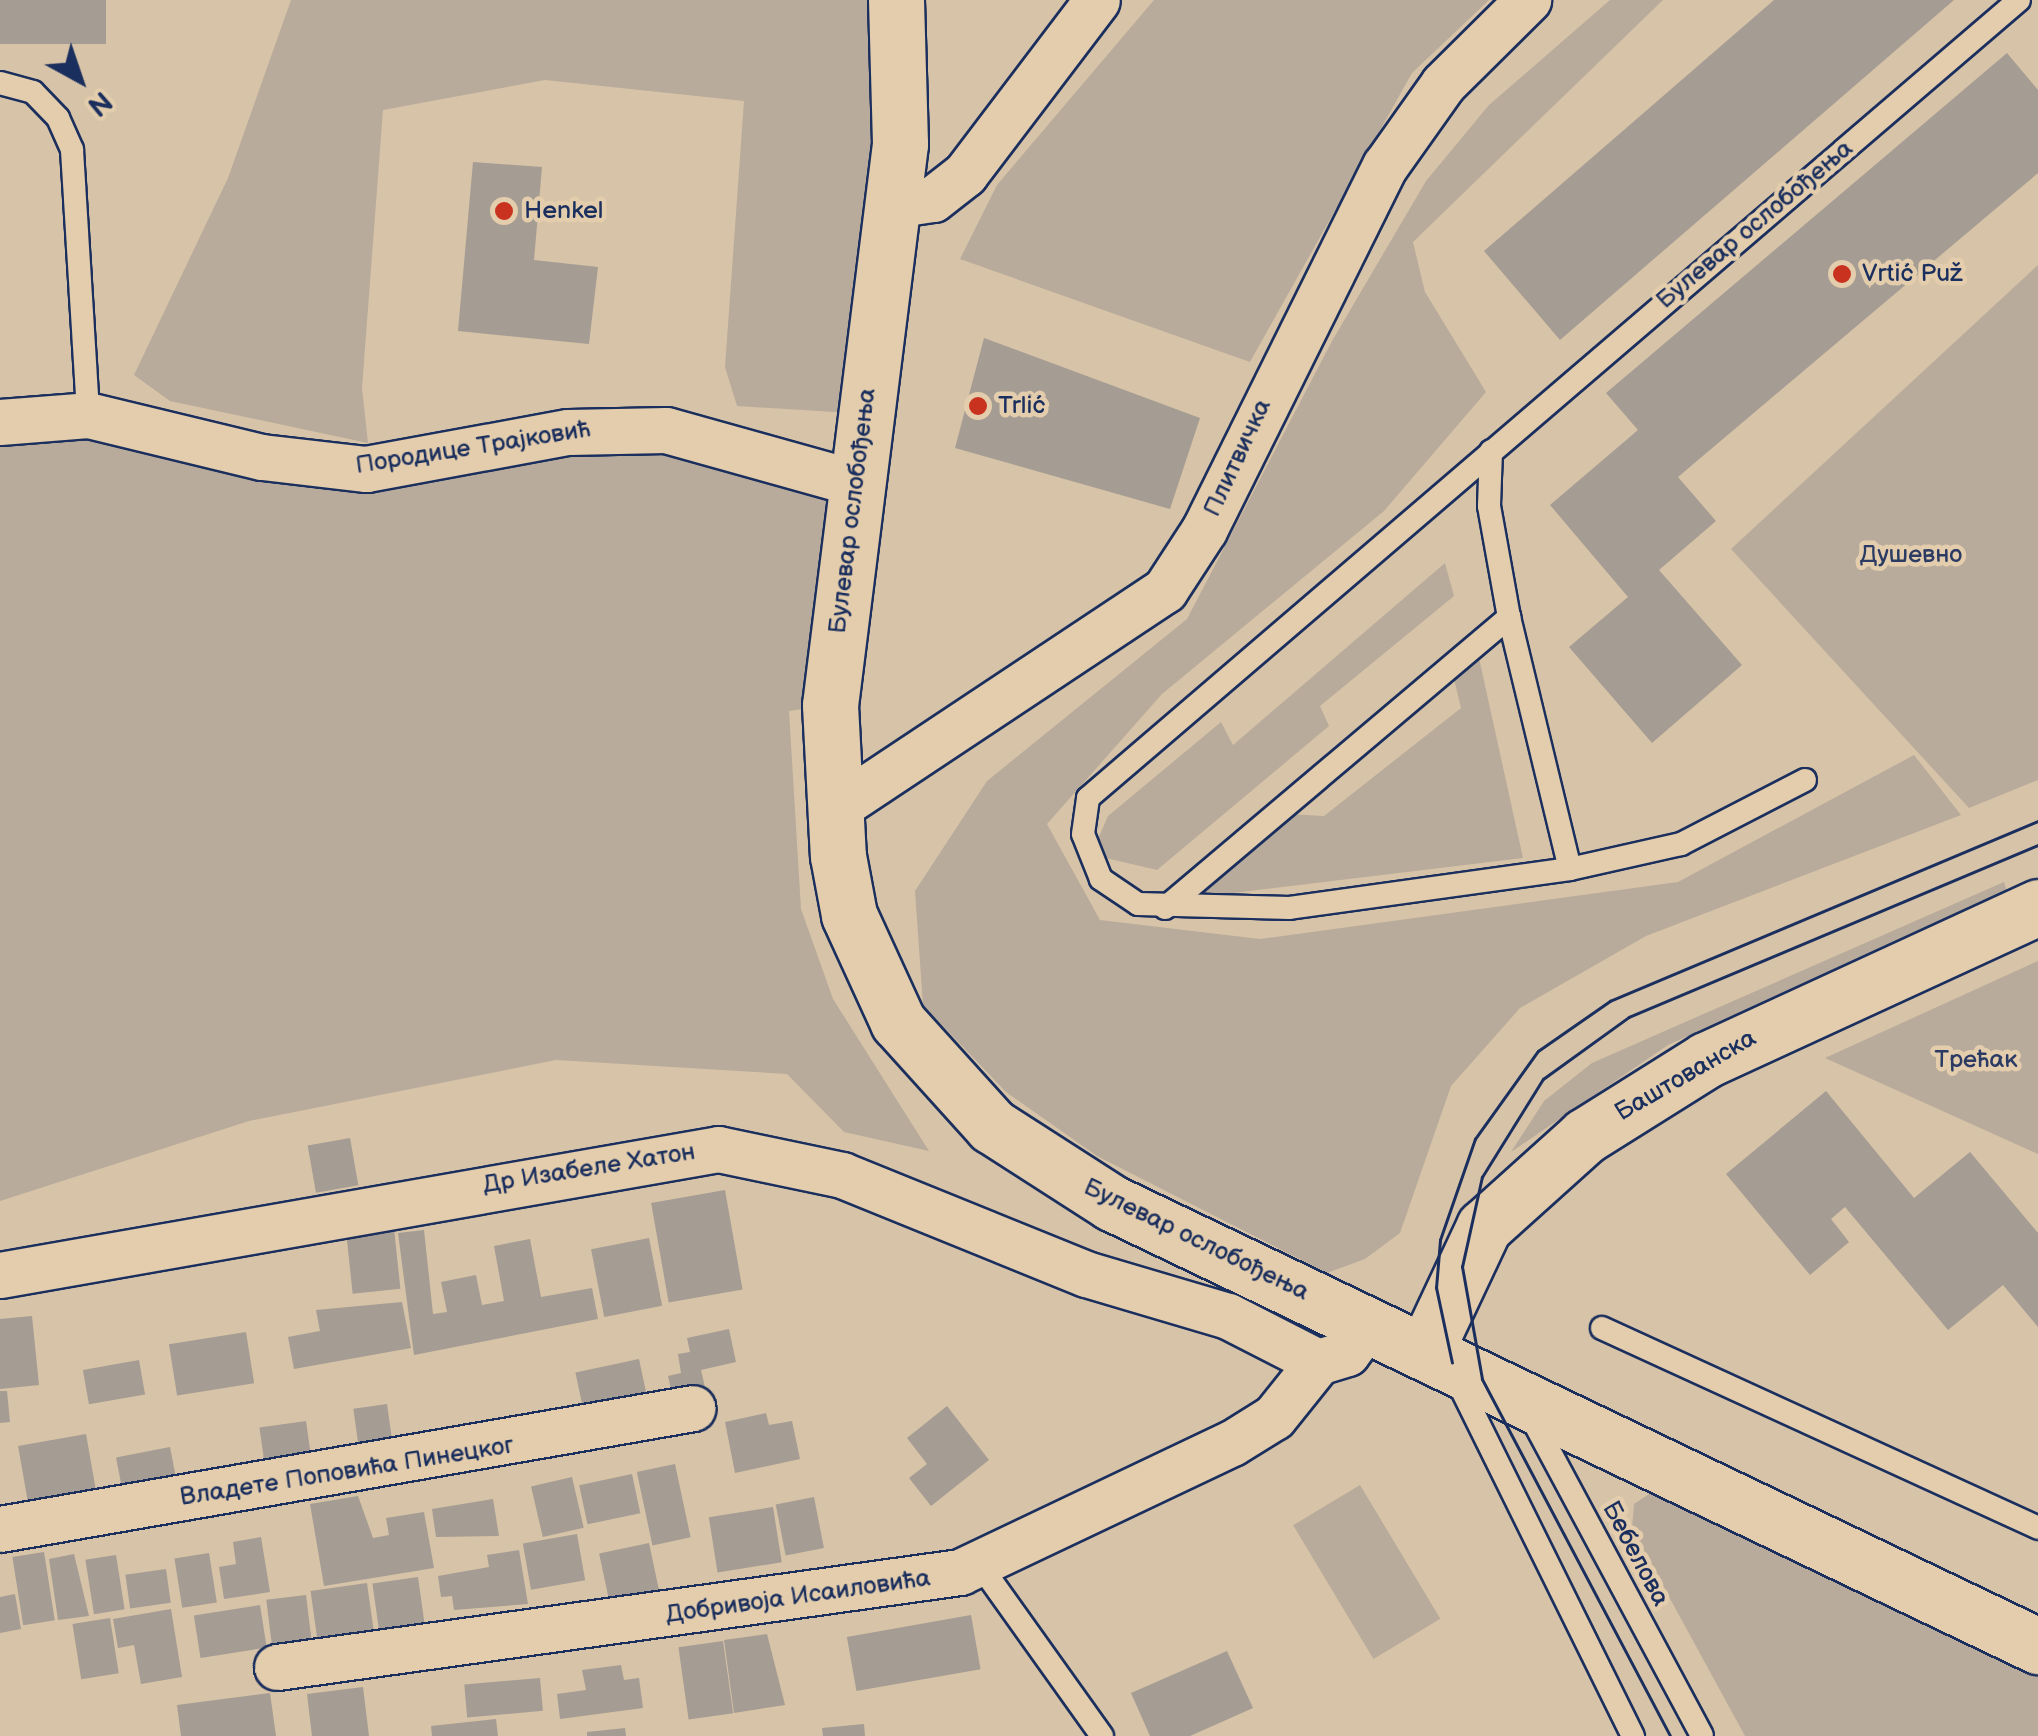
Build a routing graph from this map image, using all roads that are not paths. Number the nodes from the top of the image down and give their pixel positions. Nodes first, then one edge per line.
1 (896, 0) edge
2 (1097, 0) edge
3 (1528, 0) edge
4 (2019, 0) edge
5 (0, 83) edge
6 (892, 205) junction
7 (88, 415) junction
8 (0, 422) edge
9 (1491, 450) junction
10 (856, 482) junction
11 (1509, 616) junction
12 (1805, 780) dead end
13 (834, 808) junction
14 (1570, 870) junction
15 (2038, 907) edge
16 (1165, 908) junction
17 (0, 1275) edge
18 (1368, 1324) junction
19 (1602, 1328) dead end
20 (1439, 1356) junction
21 (1318, 1362) junction
22 (1520, 1397) junction
23 (693, 1408) dead end
24 (2038, 1528) edge
25 (0, 1530) edge
26 (980, 1565) junction
27 (2038, 1646) edge
28 (277, 1667) dead end
29 (1102, 1736) edge
30 (1633, 1736) edge
31 (1702, 1736) edge

1 - 6 main road, Булевар ослобођења
2 - 6 street
3 - 13 street, Плитвичка
4 - 9 lane, Булевар ослобођења
5 - 7 lane
6 - 10 main road, Булевар ослобођења
7 - 8 street, Породице Трајковић
7 - 10 street, Породице Трајковић
9 - 11 lane
9 - 16 lane, Булевар ослобођења
10 - 13 main road, Булевар ослобођења
11 - 14 lane
11 - 16 lane
12 - 14 lane, Булевар ослобођења
13 - 18 main road, Булевар ослобођења
14 - 16 lane, Булевар ослобођења
15 - 20 main road, Баштованска
17 - 21 street, Др Изабеле Хатон
18 - 20 main road, Булевар ослобођења
18 - 21 street
19 - 24 lane
20 - 22 main road, Булевар ослобођења
20 - 30 lane
21 - 26 street, Добривоја Исаиловића
22 - 27 main road, Булевар ослобођења
22 - 31 lane, Бебелова
23 - 25 street, Владете Поповића Пинецког
26 - 28 street, Добривоја Исаиловића
26 - 29 lane

